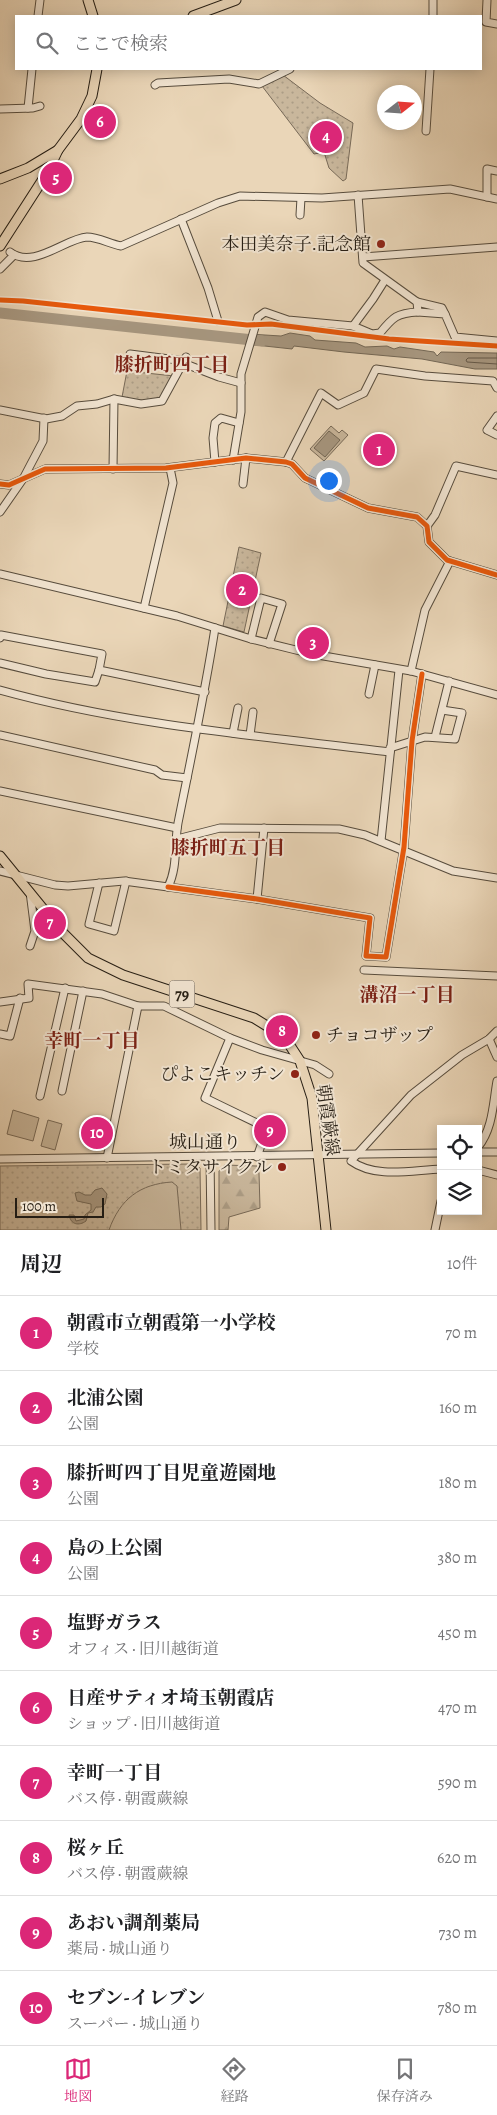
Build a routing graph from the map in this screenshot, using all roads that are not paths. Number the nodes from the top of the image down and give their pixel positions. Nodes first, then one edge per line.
1 (40, 0) edge
2 (88, 0) edge
3 (236, 0) edge
4 (433, 0) edge
5 (488, 0) edge
6 (38, 15) edge
7 (93, 15) edge
8 (196, 15) edge
9 (433, 15) edge
10 (497, 24) edge
11 (32, 70) edge
12 (97, 70) edge
13 (288, 70) edge
14 (430, 70) edge
15 (155, 85) dead end
16 (40, 106) dead end
17 (28, 108) junction
18 (0, 109) edge
19 (426, 131) dead end
20 (58, 150) junction
21 (36, 164) junction
22 (497, 171) edge
23 (47, 173) junction
24 (0, 179) edge
25 (358, 195) junction
26 (487, 197) junction
27 (301, 198) junction
28 (497, 199) edge
29 (300, 215) dead end
30 (181, 219) junction
31 (0, 246) edge
32 (497, 247) edge
33 (363, 258) junction
34 (0, 269) edge
35 (384, 280) junction
36 (417, 302) junction
37 (418, 312) junction
38 (445, 314) junction
39 (218, 321) dead end
40 (353, 326) junction
41 (497, 340) edge
42 (130, 354) dead end
43 (185, 360) junction
44 (241, 383) junction
45 (497, 388) edge
46 (114, 399) junction
47 (0, 410) edge
48 (497, 416) edge
49 (44, 418) junction
50 (239, 423) junction
51 (497, 435) edge
52 (246, 458) junction
53 (233, 460) junction
54 (215, 462) junction
55 (286, 462) junction
56 (113, 468) junction
57 (170, 468) junction
58 (497, 475) edge
59 (23, 479) junction
60 (0, 484) edge
61 (243, 484) dead end
62 (0, 512) edge
63 (427, 526) junction
64 (450, 561) junction
65 (0, 574) edge
66 (497, 575) edge
67 (144, 608) junction
68 (215, 628) junction
69 (0, 638) edge
70 (251, 639) junction
71 (269, 644) junction
72 (0, 664) edge
73 (375, 664) junction
74 (99, 670) junction
75 (399, 670) junction
76 (411, 671) junction
77 (422, 674) junction
78 (449, 681) junction
79 (0, 690) edge
80 (205, 692) junction
81 (369, 694) dead end
82 (497, 695) edge
83 (238, 708) dead end
84 (442, 710) junction
85 (253, 712) dead end
86 (196, 728) junction
87 (232, 733) junction
88 (0, 735) edge
89 (250, 735) junction
90 (435, 737) junction
91 (412, 741) junction
92 (390, 750) junction
93 (187, 778) junction
94 (0, 791) edge
95 (178, 828) junction
96 (264, 828) junction
97 (177, 839) junction
98 (381, 841) junction
99 (403, 850) junction
100 (0, 856) edge
101 (0, 871) edge
102 (16, 875) junction
103 (497, 878) edge
104 (126, 881) junction
105 (99, 883) junction
106 (168, 887) junction
107 (29, 891) junction
108 (257, 899) junction
109 (30, 946) dead end
110 (364, 970) dead end
111 (497, 976) edge
112 (65, 988) junction
113 (83, 991) junction
114 (20, 998) junction
115 (0, 1002) edge
116 (138, 1006) junction
117 (497, 1031) edge
118 (0, 1034) edge
119 (230, 1038) junction
120 (489, 1039) junction
121 (497, 1057) edge
122 (300, 1061) junction
123 (329, 1074) dead end
124 (497, 1081) edge
125 (62, 1091) dead end
126 (40, 1096) dead end
127 (482, 1141) edge
128 (482, 1152) edge
129 (497, 1152) edge
130 (437, 1153) edge
131 (317, 1155) junction
132 (355, 1155) junction
133 (210, 1157) junction
134 (257, 1157) junction
135 (107, 1158) junction
136 (0, 1159) edge
137 (437, 1169) edge
138 (482, 1171) edge
139 (497, 1175) edge
140 (439, 1215) edge
141 (211, 1230) edge
142 (326, 1230) edge
143 (436, 1230) edge

1 - 6 street
2 - 7 main road
3 - 8 main road
4 - 9 street
5 - 10 street
11 - 17 street
12 - 20 main road
13 - 15 street
14 - 19 street
16 - 17 street
17 - 18 street
20 - 21 main road
20 - 23 main road
21 - 23 main road
21 - 24 main road
22 - 26 street
23 - 31 main road
25 - 26 street
25 - 27 street
25 - 33 street
26 - 28 street
27 - 29 street
27 - 30 street
30 - 34 street
30 - 39 street
32 - 33 street
33 - 35 street
35 - 36 street
35 - 40 street
36 - 37 street
36 - 38 street
37 - 38 street
37 - 40 street
38 - 41 street
40 - 44 street
42 - 43 street
43 - 44 street
43 - 46 street
44 - 50 street
45 - 55 street
46 - 49 street
46 - 56 street
47 - 49 street
48 - 51 street
49 - 59 street
50 - 53 street
50 - 54 street
52 - 53 street
52 - 55 street
52 - 61 street
53 - 54 street
54 - 57 street
55 - 63 street
56 - 57 street
56 - 59 street
57 - 67 street
58 - 63 street
59 - 60 street
59 - 62 street
63 - 64 street
64 - 66 street
64 - 76 street
65 - 67 street
67 - 68 street
68 - 70 street
68 - 80 street
69 - 74 street
70 - 71 street
70 - 71 street
71 - 73 street
72 - 74 street
73 - 75 street
73 - 81 street
74 - 80 street
75 - 76 street
75 - 92 street
76 - 77 street
77 - 78 street
77 - 91 street
78 - 82 street
78 - 84 street
79 - 86 street
80 - 86 street
83 - 87 street
84 - 90 street
84 - 90 street
85 - 89 street
86 - 87 street
86 - 93 street
87 - 89 street
88 - 93 street
89 - 92 street
90 - 91 street
91 - 92 street
91 - 99 street
92 - 98 street
93 - 95 street
94 - 95 street
95 - 97 street
96 - 97 street
96 - 98 street
96 - 108 street
97 - 106 street
98 - 99 street
99 - 103 street
99 - 108 street
100 - 102 main road, 朝霞蕨線 / 79
101 - 102 street
102 - 105 street
102 - 107 main road, 朝霞蕨線 / 79
104 - 105 street
104 - 105 street
104 - 106 street
106 - 108 street
107 - 109 street
107 - 122 main road, 朝霞蕨線 / 79
110 - 111 street
112 - 113 street
112 - 114 street
112 - 126 street
113 - 116 street
113 - 125 street
114 - 115 street
114 - 118 street
116 - 119 street
116 - 135 street
117 - 120 street
119 - 122 street
119 - 134 street
120 - 121 street
120 - 132 street
122 - 123 street
122 - 131 main road, 朝霞蕨線 / 79
124 - 127 street
128 - 129 street
130 - 132 street, 城山通り
131 - 132 street, 城山通り
131 - 134 street, 城山通り
131 - 142 main road, 朝霞蕨線 / 79
132 - 137 street
133 - 134 street, 城山通り
133 - 135 street, 城山通り
133 - 141 street
135 - 136 street, 城山通り
138 - 139 street
140 - 143 street

